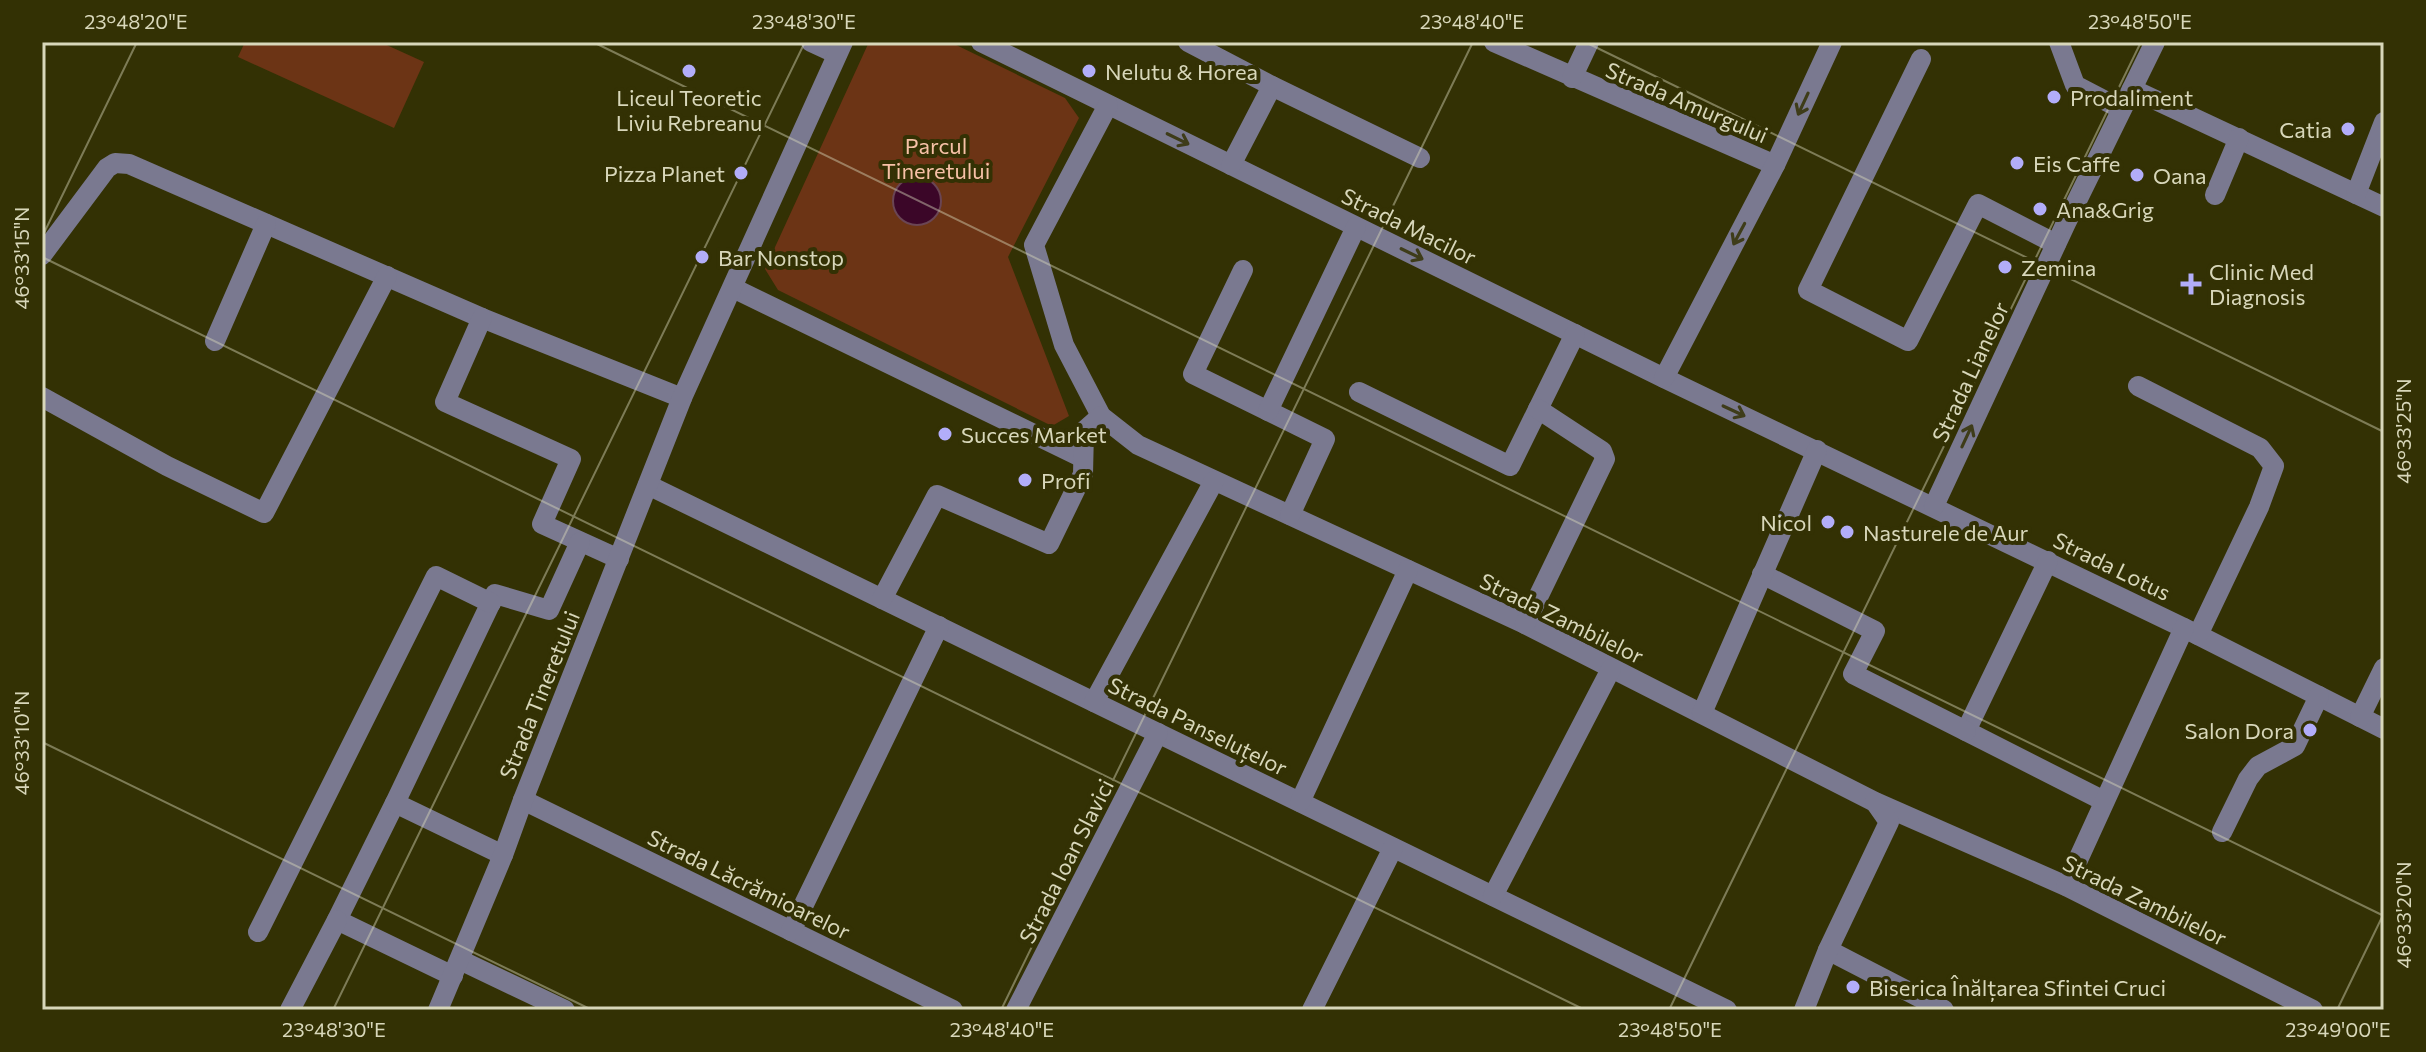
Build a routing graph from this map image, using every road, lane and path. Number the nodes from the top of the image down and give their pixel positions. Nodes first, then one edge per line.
1 (811, 42) edge
2 (1188, 42) edge
3 (1494, 42) edge
4 (1589, 42) edge
5 (1832, 42) edge
6 (2059, 42) edge
7 (2155, 42) edge
8 (987, 43) edge
9 (840, 48) edge
10 (1921, 59) dead end
11 (1572, 78) junction
12 (1272, 86) junction
13 (2132, 89) junction
14 (1108, 105) junction
15 (2121, 109) junction
16 (2384, 122) edge
17 (2239, 138) junction
18 (1420, 158) dead end
19 (1231, 165) junction
20 (1775, 165) junction
21 (2376, 168) edge
22 (2356, 194) junction
23 (2215, 195) dead end
24 (2384, 207) edge
25 (266, 224) junction
26 (1356, 227) junction
27 (2056, 244) junction
28 (42, 255) edge
29 (1243, 270) dead end
30 (387, 276) junction
31 (733, 288) junction
32 (482, 318) junction
33 (1575, 334) junction
34 (215, 341) dead end
35 (1664, 378) junction
36 (2138, 386) dead end
37 (1359, 392) dead end
38 (42, 397) edge
39 (682, 398) junction
40 (1538, 409) junction
41 (1268, 411) junction
42 (1101, 416) junction
43 (1817, 450) junction
44 (1083, 458) junction
45 (1214, 481) junction
46 (648, 485) junction
47 (1934, 506) junction
48 (1290, 515) junction
49 (580, 542) junction
50 (619, 559) junction
51 (2048, 561) junction
52 (1408, 570) junction
53 (1762, 574) junction
54 (882, 599) junction
55 (491, 603) junction
56 (1525, 624) junction
57 (939, 626) junction
58 (2191, 631) junction
59 (2384, 668) edge
60 (1611, 669) junction
61 (2319, 696) junction
62 (1094, 702) junction
63 (1702, 713) junction
64 (2360, 717) junction
65 (2384, 729) edge
66 (1966, 731) junction
67 (1158, 733) junction
68 (523, 800) junction
69 (2104, 801) junction
70 (1300, 802) junction
71 (1875, 802) junction
72 (395, 803) junction
73 (2222, 832) dead end
74 (1393, 848) junction
75 (503, 855) junction
76 (2066, 886) junction
77 (1493, 896) junction
78 (337, 920) junction
79 (791, 931) junction
80 (258, 932) dead end
81 (1828, 950) junction
82 (456, 968) junction
83 (1934, 1008) edge
84 (290, 1010) edge
85 (438, 1010) edge
86 (565, 1010) edge
87 (953, 1010) edge
88 (1016, 1010) edge
89 (1313, 1010) edge
90 (1727, 1010) edge
91 (1804, 1010) edge
92 (2313, 1010) edge

1 - 9 street
2 - 12 street
3 - 11 street, Strada Amurgului
4 - 11 street
5 -> 20 street, Strada Amurgului
6 - 15 street
7 - 13 street, Strada Lianelor
8 - 14 street, Strada Macilor
9 - 31 street, Strada Tineretului
10 - 27 street
11 - 20 street, Strada Amurgului
12 - 18 street
12 - 19 street
13 - 15 street, Strada Lianelor
13 - 17 street
14 -> 19 street, Strada Macilor
14 - 42 street, Strada Zambilelor
15 - 27 street, Strada Lianelor
16 - 21 street
17 - 22 street
17 - 23 street
19 - 26 street, Strada Macilor
20 -> 35 street, Strada Amurgului
21 - 22 street
22 - 24 street
25 - 28 street
25 - 30 street
25 - 34 street
26 -> 33 street, Strada Macilor
26 - 41 street
47 -> 27 street, Strada Lianelor
29 - 41 street
30 - 32 street
30 - 38 street
31 - 39 street, Strada Tineretului
31 - 44 street
32 - 39 street
32 - 49 street
33 - 35 street, Strada Macilor
33 - 40 street
35 -> 43 street, Strada Macilor
36 - 58 street
37 - 40 street
39 - 46 street, Strada Tineretului
40 - 56 street
41 - 48 street
42 - 44 street
42 - 45 street, Strada Zambilelor
43 - 47 street, Strada Lotus
43 - 53 street
44 - 54 street
45 - 48 street, Strada Zambilelor
45 - 62 street
46 - 50 street, Strada Tineretului
46 - 54 street, Strada Panseluțelor
47 - 51 street, Strada Lotus
48 - 52 street, Strada Zambilelor
49 - 50 street
49 - 55 street
50 - 68 street, Strada Tineretului
51 - 58 street, Strada Lotus
51 - 66 street
52 - 56 street, Strada Zambilelor
52 - 70 street
53 - 63 street
53 - 66 street
54 - 57 street, Strada Panseluțelor
55 - 72 street
55 - 80 street
56 - 60 street, Strada Zambilelor
57 - 62 street, Strada Panseluțelor
57 - 79 street
58 - 61 street, Strada Lotus
58 - 69 street
59 - 64 street
60 - 63 street, Strada Zambilelor
60 - 77 street
61 - 64 street, Strada Lotus
61 - 73 street
62 - 67 street, Strada Panseluțelor
63 - 71 street, Strada Zambilelor
64 - 65 street, Strada Lotus
66 - 69 street
67 - 70 street, Strada Panseluțelor
67 - 88 street, Strada Ioan Slavici
68 - 75 street, Strada Tineretului
68 - 79 street, Strada Lăcrămioarelor
69 - 76 street
70 - 74 street, Strada Panseluțelor
71 - 76 street, Strada Zambilelor
71 - 81 street
72 - 75 street
72 - 78 street
74 - 77 street, Strada Panseluțelor
74 - 89 street
75 - 82 street, Strada Tineretului
76 - 92 street, Strada Zambilelor
77 - 90 street, Strada Panseluțelor
78 - 82 street
78 - 84 street
79 - 87 street, Strada Lăcrămioarelor
81 - 83 street
81 - 91 street
82 - 85 street, Strada Tineretului
82 - 86 street

